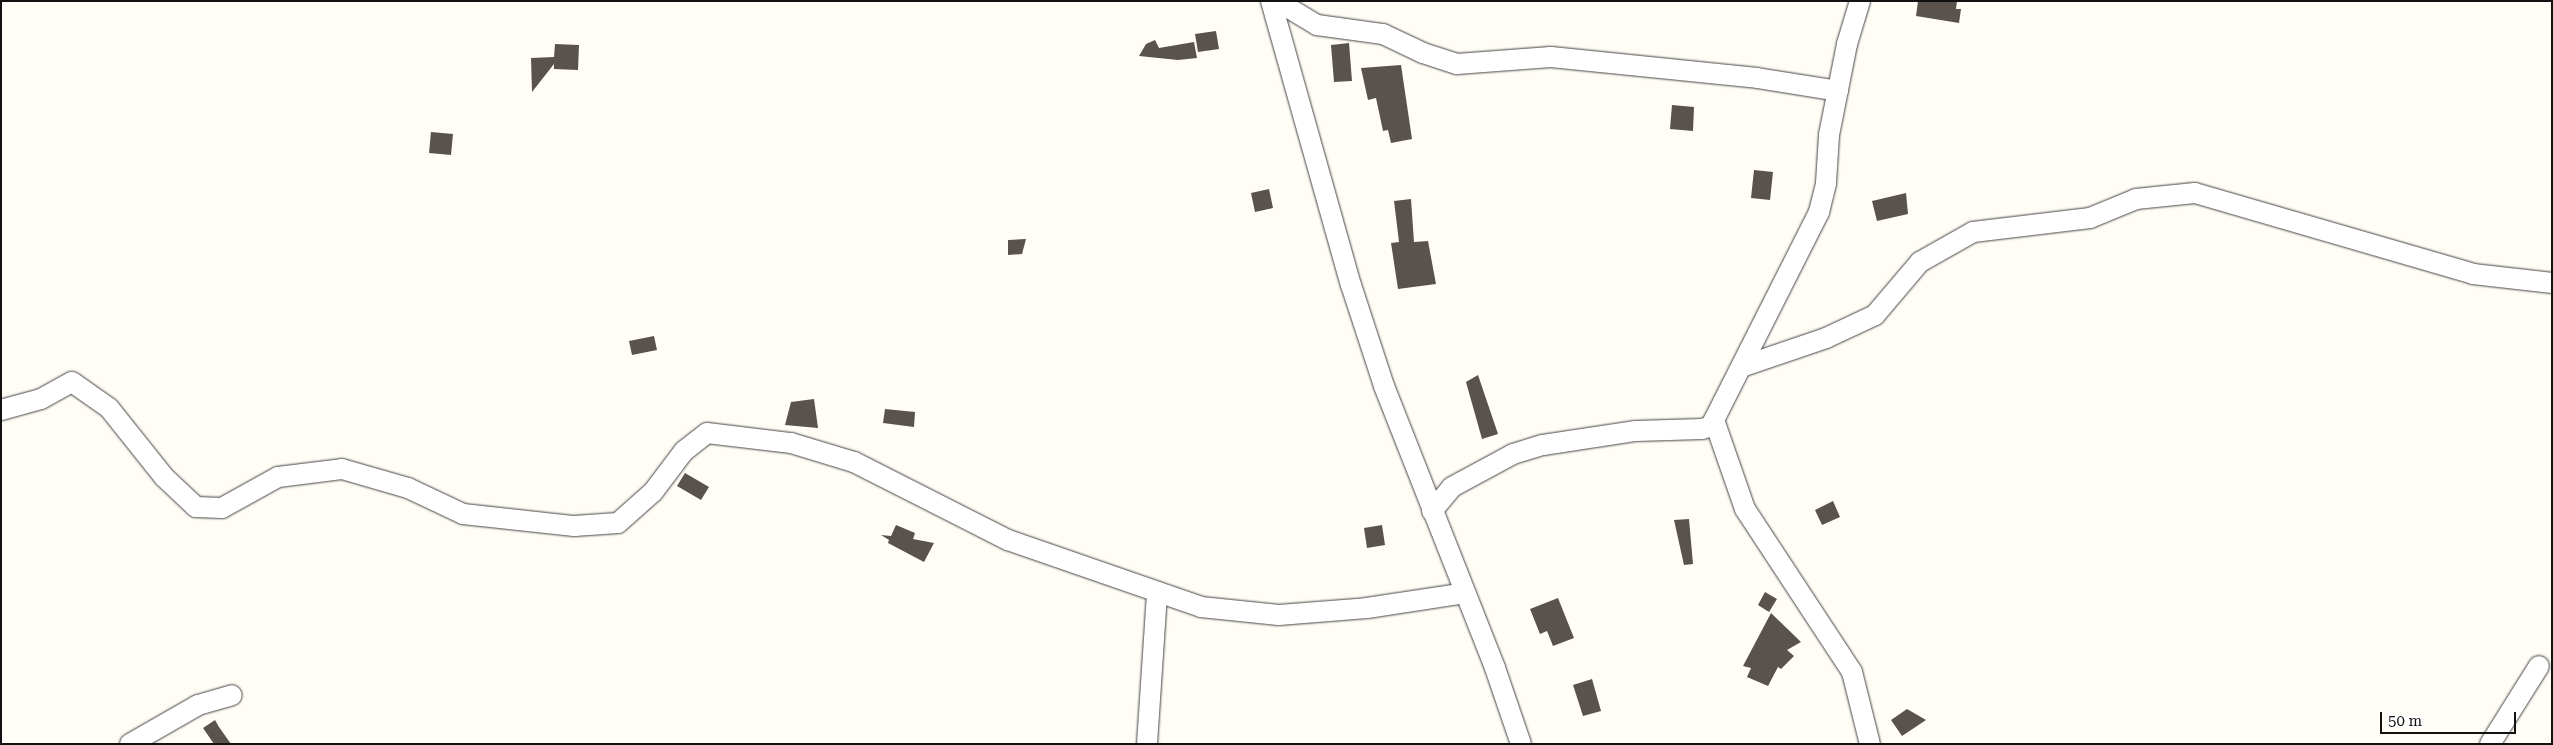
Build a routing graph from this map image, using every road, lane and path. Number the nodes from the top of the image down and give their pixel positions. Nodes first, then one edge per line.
1 (1271, 1) edge
2 (1277, 1) edge
3 (1860, 1) edge
4 (1838, 91) junction
5 (2552, 283) edge
6 (1741, 367) junction
7 (1, 410) edge
8 (1714, 420) junction
9 (1432, 511) junction
10 (1157, 592) junction
11 (1465, 593) junction
12 (2539, 666) dead end
13 (232, 695) dead end
14 (130, 744) edge
15 (1146, 744) edge
16 (1522, 744) edge
17 (1870, 744) edge
18 (2490, 744) edge

1 - 9 street
2 - 4 street
3 - 4 street
4 - 6 street
5 - 6 street
6 - 8 street
7 - 10 street
8 - 9 street
8 - 17 street
9 - 11 street
10 - 11 street
10 - 15 street
11 - 16 street
12 - 18 street
13 - 14 street

